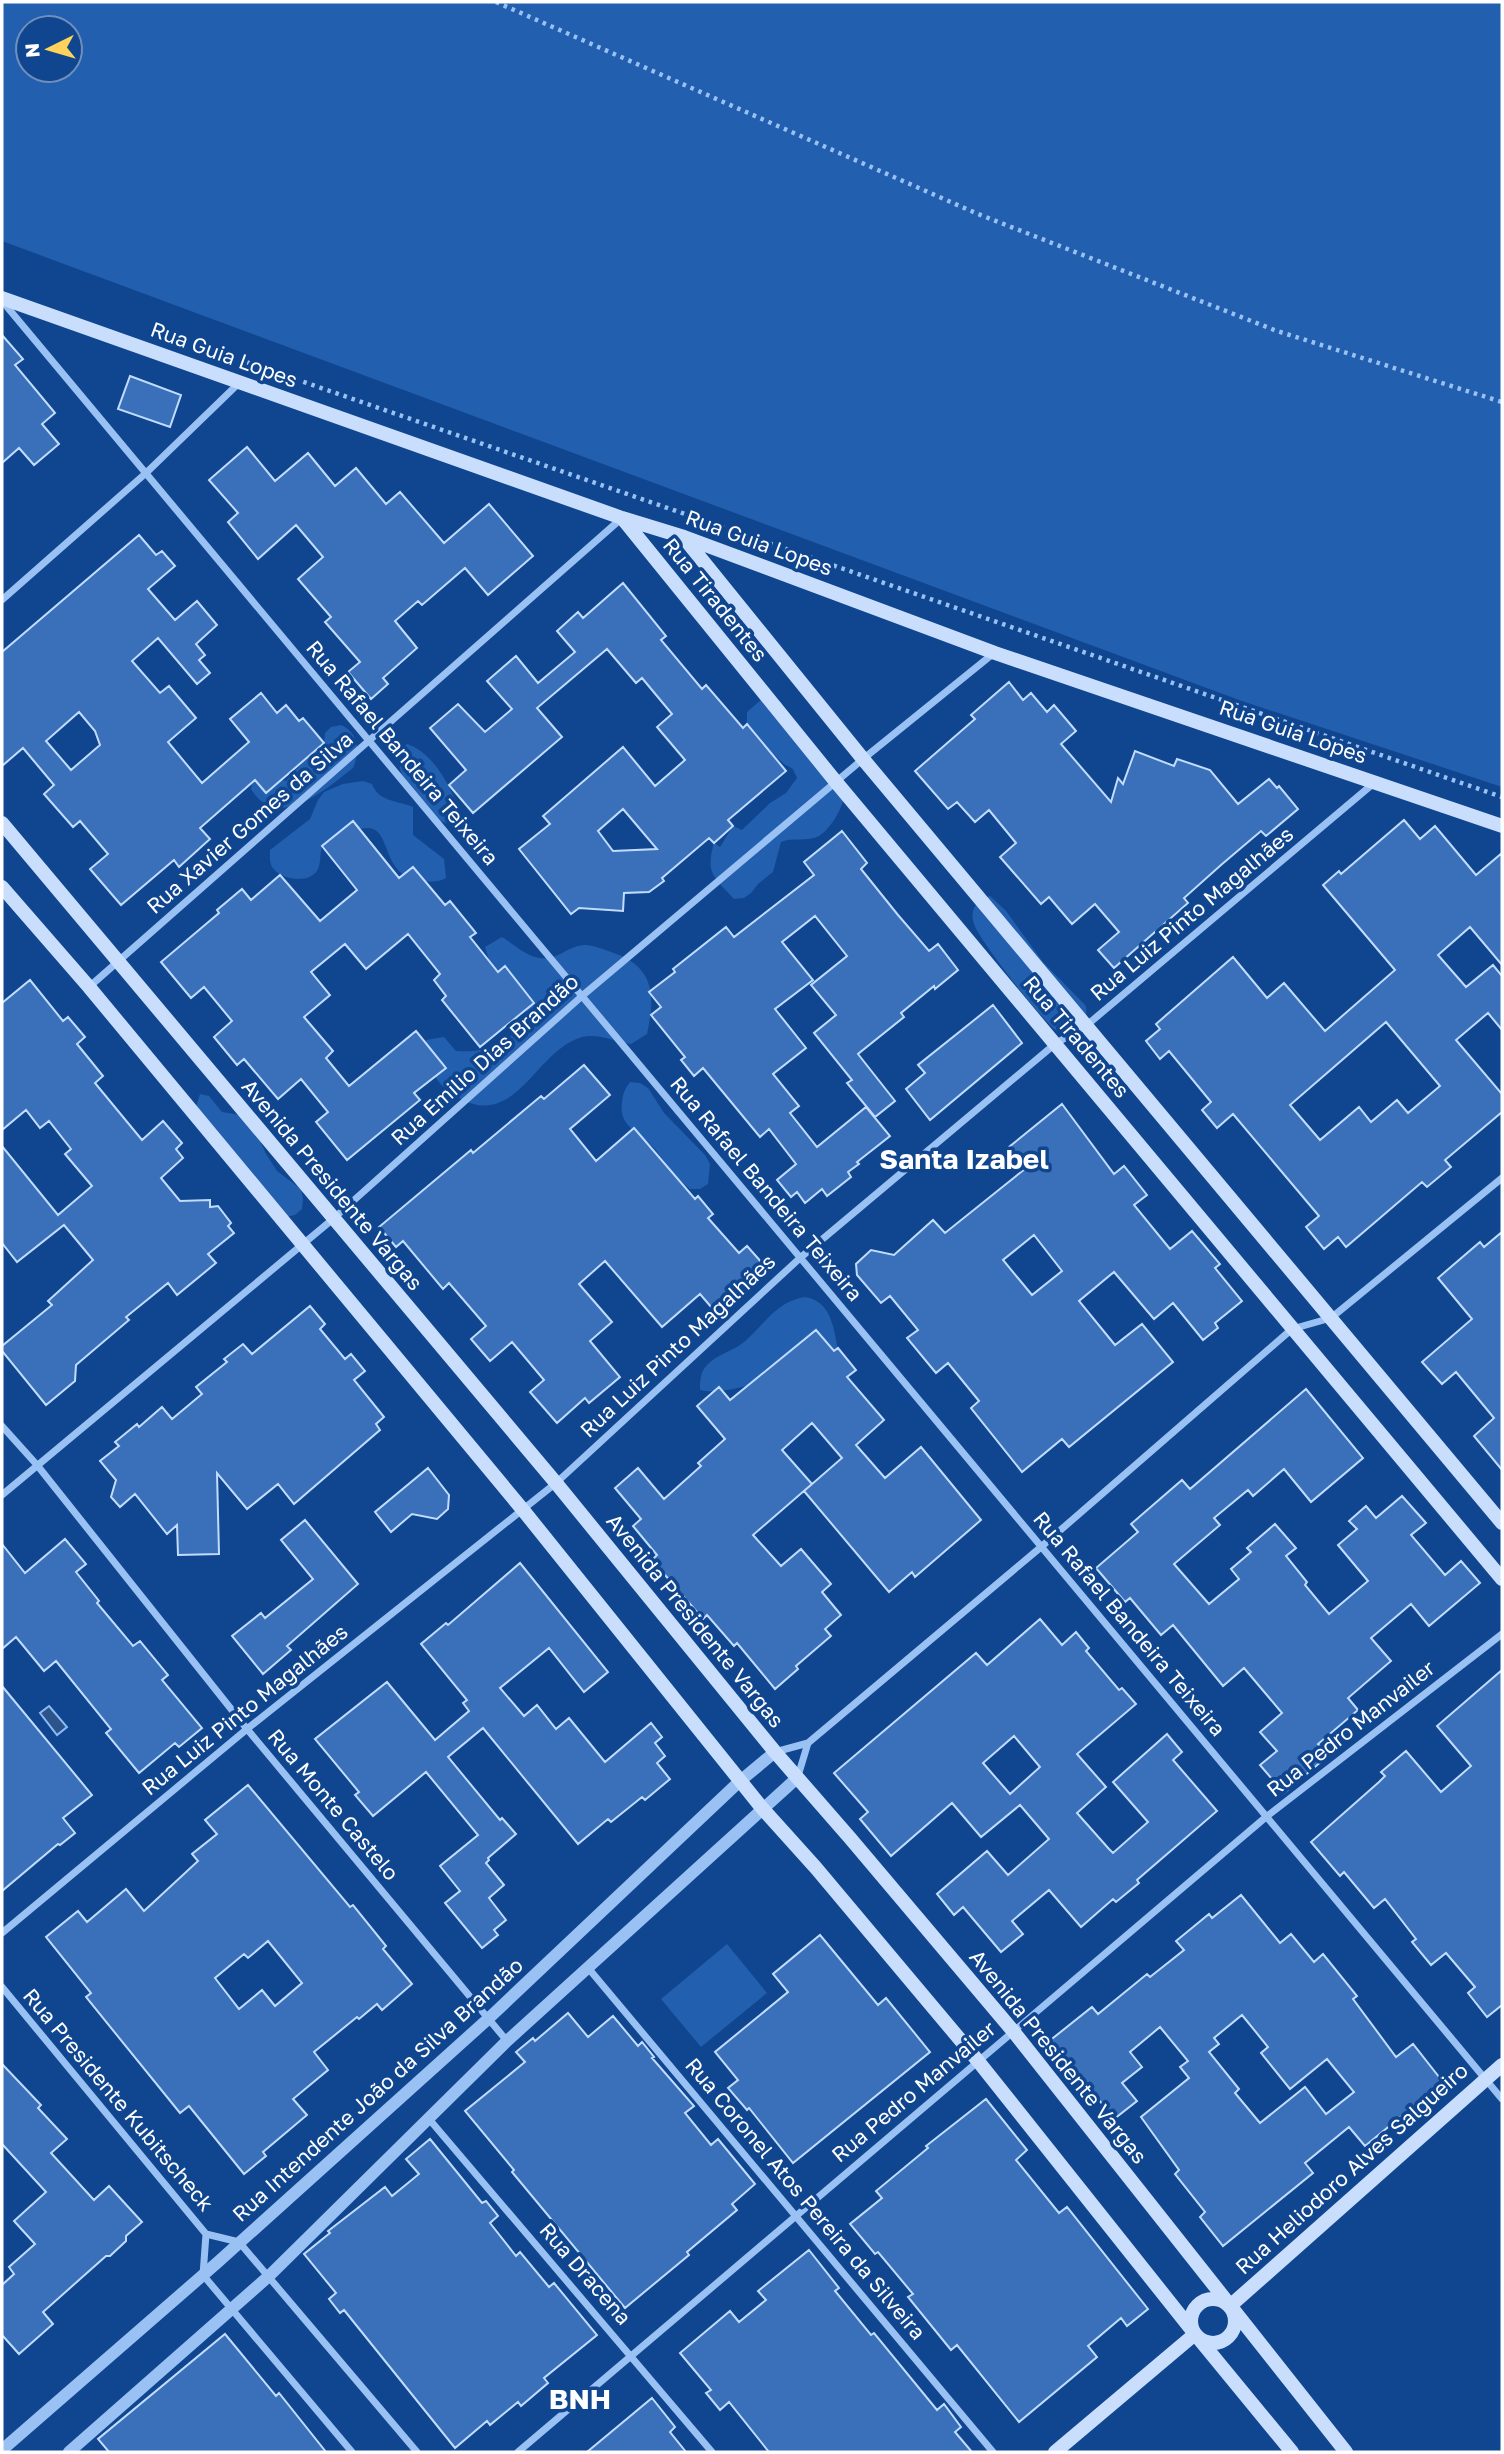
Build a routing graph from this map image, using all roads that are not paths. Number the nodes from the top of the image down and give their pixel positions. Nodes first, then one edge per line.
1 (2, 299) edge
2 (239, 383) junction
3 (146, 473) junction
4 (622, 518) junction
5 (684, 537) junction
6 (2, 600) edge
7 (995, 653) junction
8 (369, 741) junction
9 (863, 759) junction
10 (836, 782) junction
11 (1375, 782) junction
12 (2, 824) edge
13 (1502, 826) edge
14 (2, 887) edge
15 (119, 962) junction
16 (89, 987) junction
17 (582, 996) junction
18 (1087, 1025) junction
19 (1055, 1044) junction
20 (1502, 1178) edge
21 (333, 1219) junction
22 (302, 1246) junction
23 (800, 1258) junction
24 (1331, 1318) junction
25 (1292, 1329) junction
26 (2, 1426) edge
27 (37, 1465) junction
28 (556, 1483) junction
29 (2, 1496) edge
30 (523, 1510) junction
31 (1502, 1523) edge
32 (1041, 1547) junction
33 (1502, 1579) edge
34 (1502, 1634) edge
35 (247, 1729) junction
36 (808, 1743) junction
37 (775, 1752) junction
38 (797, 1777) junction
39 (740, 1782) junction
40 (762, 1808) junction
41 (1266, 1817) junction
42 (2, 1933) edge
43 (589, 1969) junction
44 (2, 1987) edge
45 (488, 2019) junction
46 (1013, 2031) junction
47 (507, 2042) junction
48 (978, 2061) junction
49 (1502, 2065) edge
50 (1485, 2079) junction
51 (1502, 2099) edge
52 (429, 2119) junction
53 (796, 2215) junction
54 (206, 2234) junction
55 (239, 2242) junction
56 (203, 2275) junction
57 (269, 2276) junction
58 (1230, 2306) junction
59 (232, 2308) junction
60 (1195, 2334) junction
61 (631, 2355) junction
62 (2, 2450) edge
63 (69, 2452) edge
64 (352, 2452) edge
65 (416, 2452) edge
66 (518, 2452) edge
67 (712, 2452) edge
68 (993, 2452) edge
69 (1055, 2452) edge
70 (1292, 2452) edge
71 (1346, 2452) edge

1 - 2 main road, Rua Guia Lopes
1 - 3 street, Rua Rafael Bandeira Teixeira
2 - 3 street
2 - 4 main road, Rua Guia Lopes
3 - 6 street
3 - 8 street, Rua Rafael Bandeira Teixeira
4 - 5 main road, Rua Guia Lopes
4 - 8 street, Rua Xavier Gomes da Silva
4 - 10 main road, Rua Tiradentes
5 - 7 main road, Rua Guia Lopes
5 - 9 main road, Rua Tiradentes
7 - 9 street, Rua Emilio Dias Brandão
7 - 11 main road, Rua Guia Lopes
8 - 15 street, Rua Xavier Gomes da Silva
8 - 17 street, Rua Rafael Bandeira Teixeira
9 - 10 street, Rua Emilio Dias Brandão
9 - 18 main road, Rua Tiradentes
10 - 17 street, Rua Emilio Dias Brandão
10 - 19 main road, Rua Tiradentes
11 - 13 main road, Rua Guia Lopes
11 - 18 street, Rua Luiz Pinto Magalhães
12 - 15 main road, Avenida Presidente Vargas
14 - 16 main road
15 - 16 street, Rua Xavier Gomes da Silva
15 - 21 main road, Avenida Presidente Vargas
16 - 22 main road
17 - 21 street, Rua Emilio Dias Brandão
17 - 23 street, Rua Rafael Bandeira Teixeira
18 - 19 street, Rua Luiz Pinto Magalhães
18 - 24 main road, Rua Tiradentes
19 - 23 street, Rua Luiz Pinto Magalhães
19 - 25 main road, Rua Tiradentes
20 - 24 street
21 - 22 street, Rua Emilio Dias Brandão
21 - 28 main road, Avenida Presidente Vargas
22 - 27 street, Rua Emilio Dias Brandão
22 - 30 main road
23 - 28 street, Rua Luiz Pinto Magalhães
23 - 32 street, Rua Rafael Bandeira Teixeira
24 - 25 street
24 - 31 main road, Rua Tiradentes
25 - 32 street
25 - 33 main road, Rua Tiradentes
26 - 27 street, Rua Monte Castelo
27 - 29 street, Rua Emilio Dias Brandão
27 - 35 street, Rua Monte Castelo
28 - 30 street, Rua Luiz Pinto Magalhães
28 - 37 main road, Avenida Presidente Vargas
30 - 35 street, Rua Luiz Pinto Magalhães
30 - 39 main road
32 - 36 street
32 - 41 street, Rua Rafael Bandeira Teixeira
34 - 41 street, Rua Pedro Manvailer
35 - 42 street, Rua Luiz Pinto Magalhães
35 - 45 street, Rua Monte Castelo
36 - 37 street
36 - 38 street
37 - 38 main road, Avenida Presidente Vargas
37 - 39 street, Rua Intendente João da Silva Brandão
38 - 40 street
38 - 46 main road, Avenida Presidente Vargas
39 - 40 main road
39 - 45 street, Rua Intendente João da Silva Brandão
40 - 43 street
40 - 48 main road
41 - 46 street, Rua Pedro Manvailer
41 - 50 street, Rua Rafael Bandeira Teixeira
43 - 47 street
43 - 53 street, Rua Coronel Atos Pereira da Silveira
44 - 54 street, Rua Presidente Kubitscheck
45 - 47 street, Rua Monte Castelo
45 - 55 street, Rua Intendente João da Silva Brandão
46 - 48 street, Rua Pedro Manvailer
46 - 58 main road, Avenida Presidente Vargas
47 - 52 street
48 - 53 street, Rua Pedro Manvailer
48 - 60 main road
49 - 50 main road, Rua Heliodoro Alves Salgueiro
50 - 51 street, Rua Rafael Bandeira Teixeira
50 - 58 main road, Rua Heliodoro Alves Salgueiro
52 - 57 street
52 - 61 street, Rua Dracena
53 - 61 street, Rua Pedro Manvailer
53 - 68 street, Rua Coronel Atos Pereira da Silveira
54 - 55 street, Rua Presidente Kubitscheck
54 - 56 street, Rua Presidente Kubitscheck
55 - 56 street, Rua Intendente João da Silva Brandão
55 - 57 street
56 - 59 street
56 - 62 street, Rua Intendente João da Silva Brandão
57 - 59 street
57 - 65 street
58 - 60 main road
58 - 60 main road
58 - 71 main road, Avenida Presidente Vargas
59 - 63 street
59 - 64 street
60 - 69 main road
60 - 70 main road
61 - 66 street, Rua Pedro Manvailer
61 - 67 street, Rua Dracena

